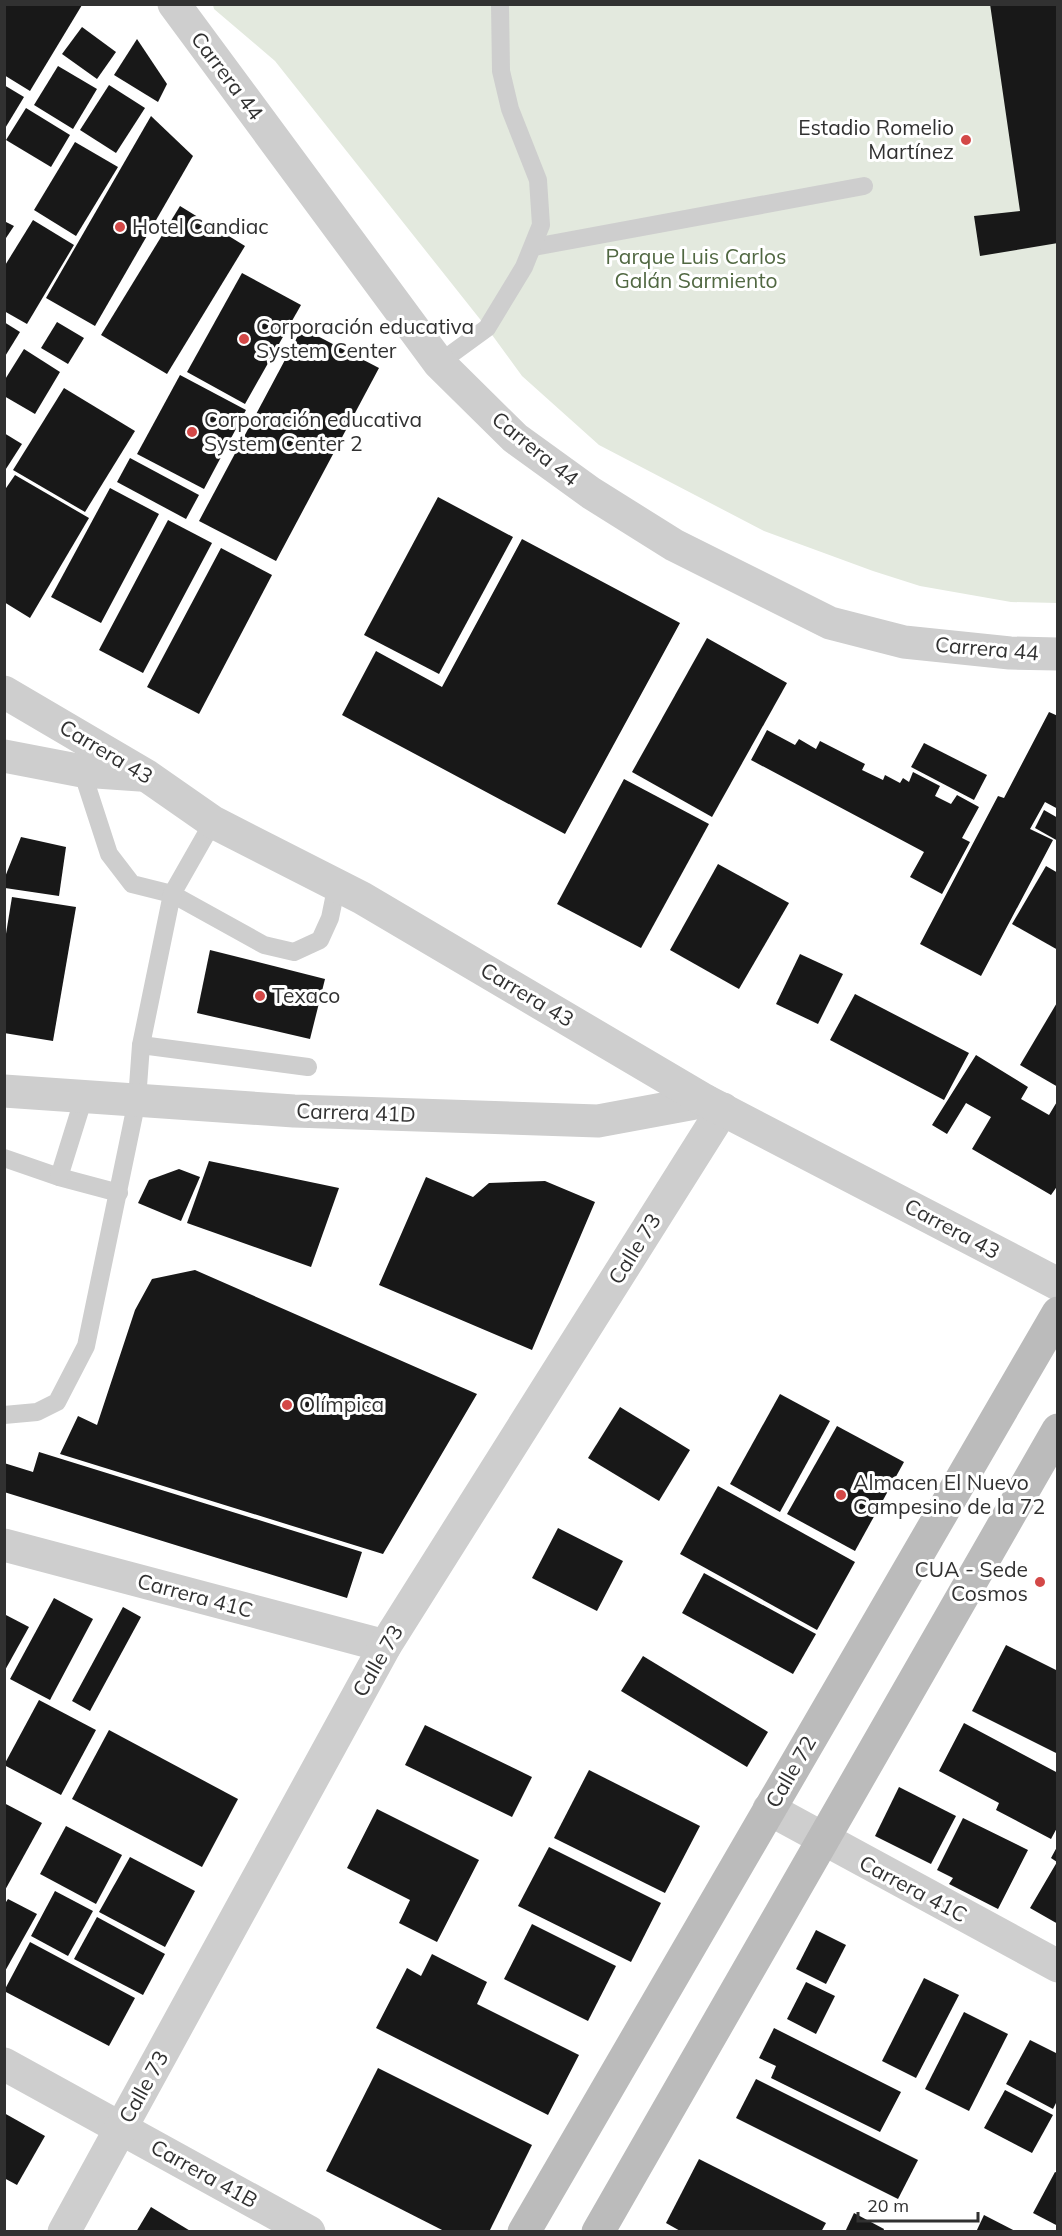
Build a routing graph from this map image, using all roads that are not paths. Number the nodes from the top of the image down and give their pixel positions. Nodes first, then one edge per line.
1 (174, 4) edge
2 (500, 4) edge
3 (864, 186) dead end
4 (534, 247) junction
5 (440, 363) junction
6 (1058, 654) edge
7 (4, 692) edge
8 (4, 756) edge
9 (82, 771) junction
10 (147, 776) junction
11 (213, 822) junction
12 (338, 884) junction
13 (172, 894) junction
14 (141, 1045) junction
15 (308, 1067) dead end
16 (4, 1091) edge
17 (84, 1097) junction
18 (137, 1100) junction
19 (714, 1105) junction
20 (4, 1158) edge
21 (59, 1177) junction
22 (119, 1193) junction
23 (1058, 1284) edge
24 (1058, 1312) edge
25 (4, 1415) edge
26 (1058, 1430) edge
27 (4, 1545) edge
28 (386, 1646) junction
29 (769, 1809) junction
30 (822, 1840) junction
31 (1058, 1966) edge
32 (4, 2064) edge
33 (121, 2128) junction
34 (64, 2232) edge
35 (309, 2232) edge
36 (524, 2232) edge
37 (598, 2232) edge

1 - 5 street, Carrera 44
2 - 4 lane
3 - 4 lane
4 - 5 lane
5 - 6 street, Carrera 44
7 - 10 street, Carrera 43
8 - 9 street
9 - 10 street
9 - 13 lane
10 - 11 street, Carrera 43
11 - 12 street, Carrera 43
11 - 13 lane
12 - 13 lane
12 - 19 street, Carrera 43
13 - 14 lane
14 - 15 lane
14 - 18 lane
16 - 17 street, Carrera 41D
17 - 18 street, Carrera 41D
17 - 21 lane
18 - 19 street, Carrera 41D
18 - 22 lane
19 - 23 street, Carrera 43
19 - 28 street, Calle 73
20 - 21 lane
21 - 22 lane
22 - 25 lane
24 - 29 main road, Calle 72
26 - 30 main road
27 - 28 street, Carrera 41C
28 - 33 street, Calle 73
29 - 30 street, Carrera 41C
29 - 36 main road, Calle 72
30 - 31 street, Carrera 41C
30 - 37 main road
32 - 33 street, Carrera 41B
33 - 34 street, Calle 73
33 - 35 street, Carrera 41B

